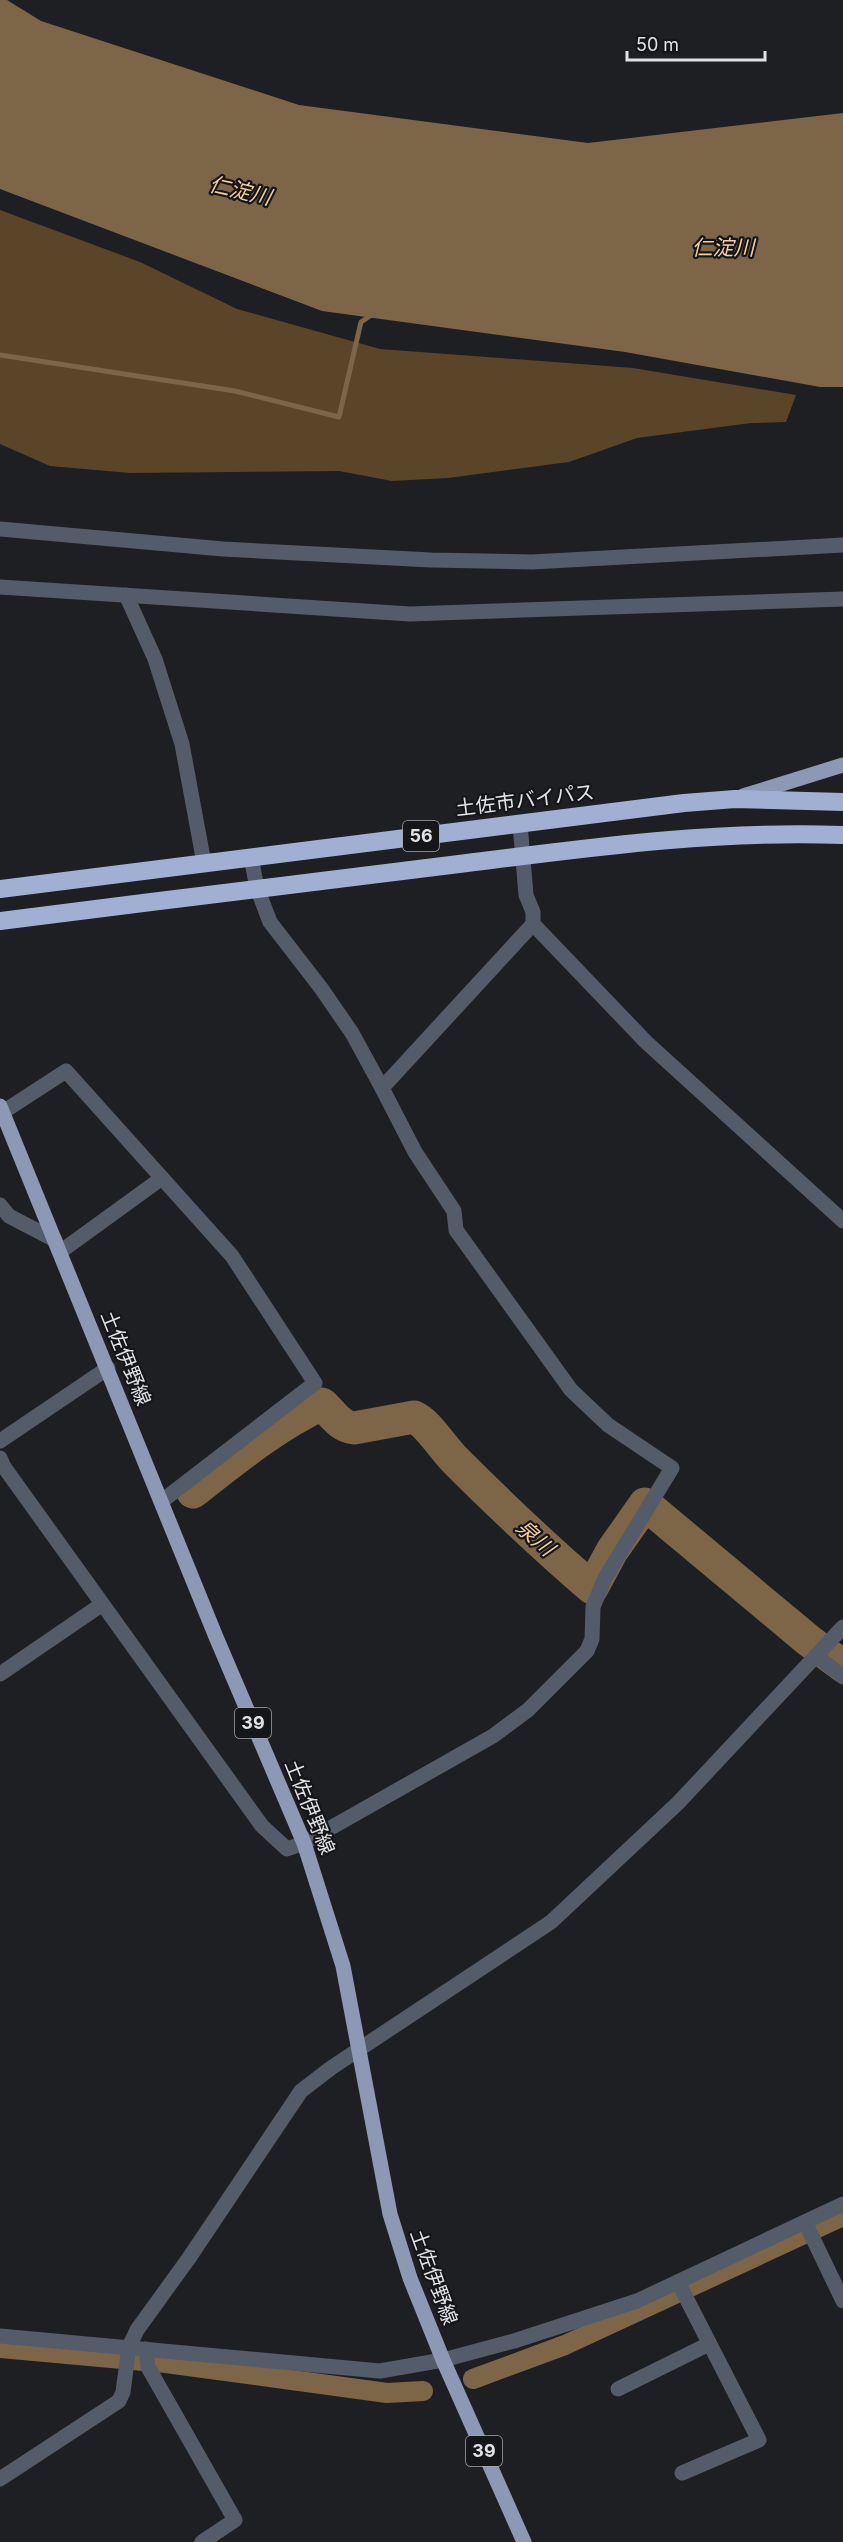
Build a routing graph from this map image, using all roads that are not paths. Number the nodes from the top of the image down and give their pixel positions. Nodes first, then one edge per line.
1 (0, 529) edge
2 (843, 545) edge
3 (0, 587) edge
4 (126, 595) junction
5 (843, 599) edge
6 (843, 765) edge
7 (735, 799) junction
8 (843, 802) edge
9 (520, 824) junction
10 (843, 835) edge
11 (523, 856) junction
12 (251, 857) junction
13 (204, 863) junction
14 (257, 888) junction
15 (0, 889) edge
16 (0, 921) edge
17 (533, 924) junction
18 (382, 1088) junction
19 (1, 1109) edge
20 (162, 1178) junction
21 (3, 1214) edge
22 (843, 1221) edge
23 (58, 1246) junction
24 (108, 1368) junction
25 (0, 1441) edge
26 (0, 1458) edge
27 (162, 1501) junction
28 (101, 1605) junction
29 (843, 1627) edge
30 (817, 1656) junction
31 (0, 1674) edge
32 (843, 1677) edge
33 (304, 1843) junction
34 (358, 2050) junction
35 (843, 2204) edge
36 (809, 2230) junction
37 (678, 2282) junction
38 (843, 2301) edge
39 (0, 2336) edge
40 (709, 2344) junction
41 (146, 2349) junction
42 (128, 2357) junction
43 (443, 2360) junction
44 (618, 2390) dead end
45 (682, 2473) dead end
46 (0, 2479) edge
47 (202, 2542) edge
48 (524, 2542) edge

1 - 2 street
3 - 4 street
4 - 5 street
4 - 13 street
6 - 7 main road
7 - 8 highway, 土佐市バイパス / 56
7 - 9 highway, 土佐市バイパス / 56
9 - 11 street
9 - 12 highway, 土佐市バイパス / 56
10 - 11 highway, 56
11 - 14 highway, 56
11 - 17 street
12 - 13 highway, 土佐市バイパス / 56
12 - 14 street
13 - 15 highway, 土佐市バイパス / 56
14 - 16 highway, 56
14 - 18 street
17 - 18 street
17 - 22 street
18 - 33 street
19 - 20 street
19 - 23 main road, 土佐伊野線 / 39
20 - 23 street
20 - 27 street
21 - 23 street
23 - 24 main road, 土佐伊野線 / 39
24 - 25 street
24 - 27 main road, 土佐伊野線 / 39
26 - 28 street
27 - 33 main road, 土佐伊野線 / 39
28 - 31 street
28 - 33 street
29 - 30 street
30 - 32 street
30 - 34 street
33 - 34 main road, 土佐伊野線 / 39
34 - 42 street
34 - 43 main road, 土佐伊野線 / 39
35 - 36 street
36 - 37 street
36 - 38 street
37 - 40 street
37 - 43 street
39 - 42 street
40 - 44 street
40 - 45 street
41 - 42 street
41 - 43 street
41 - 47 street
42 - 46 street
43 - 48 main road, 土佐伊野線 / 39

